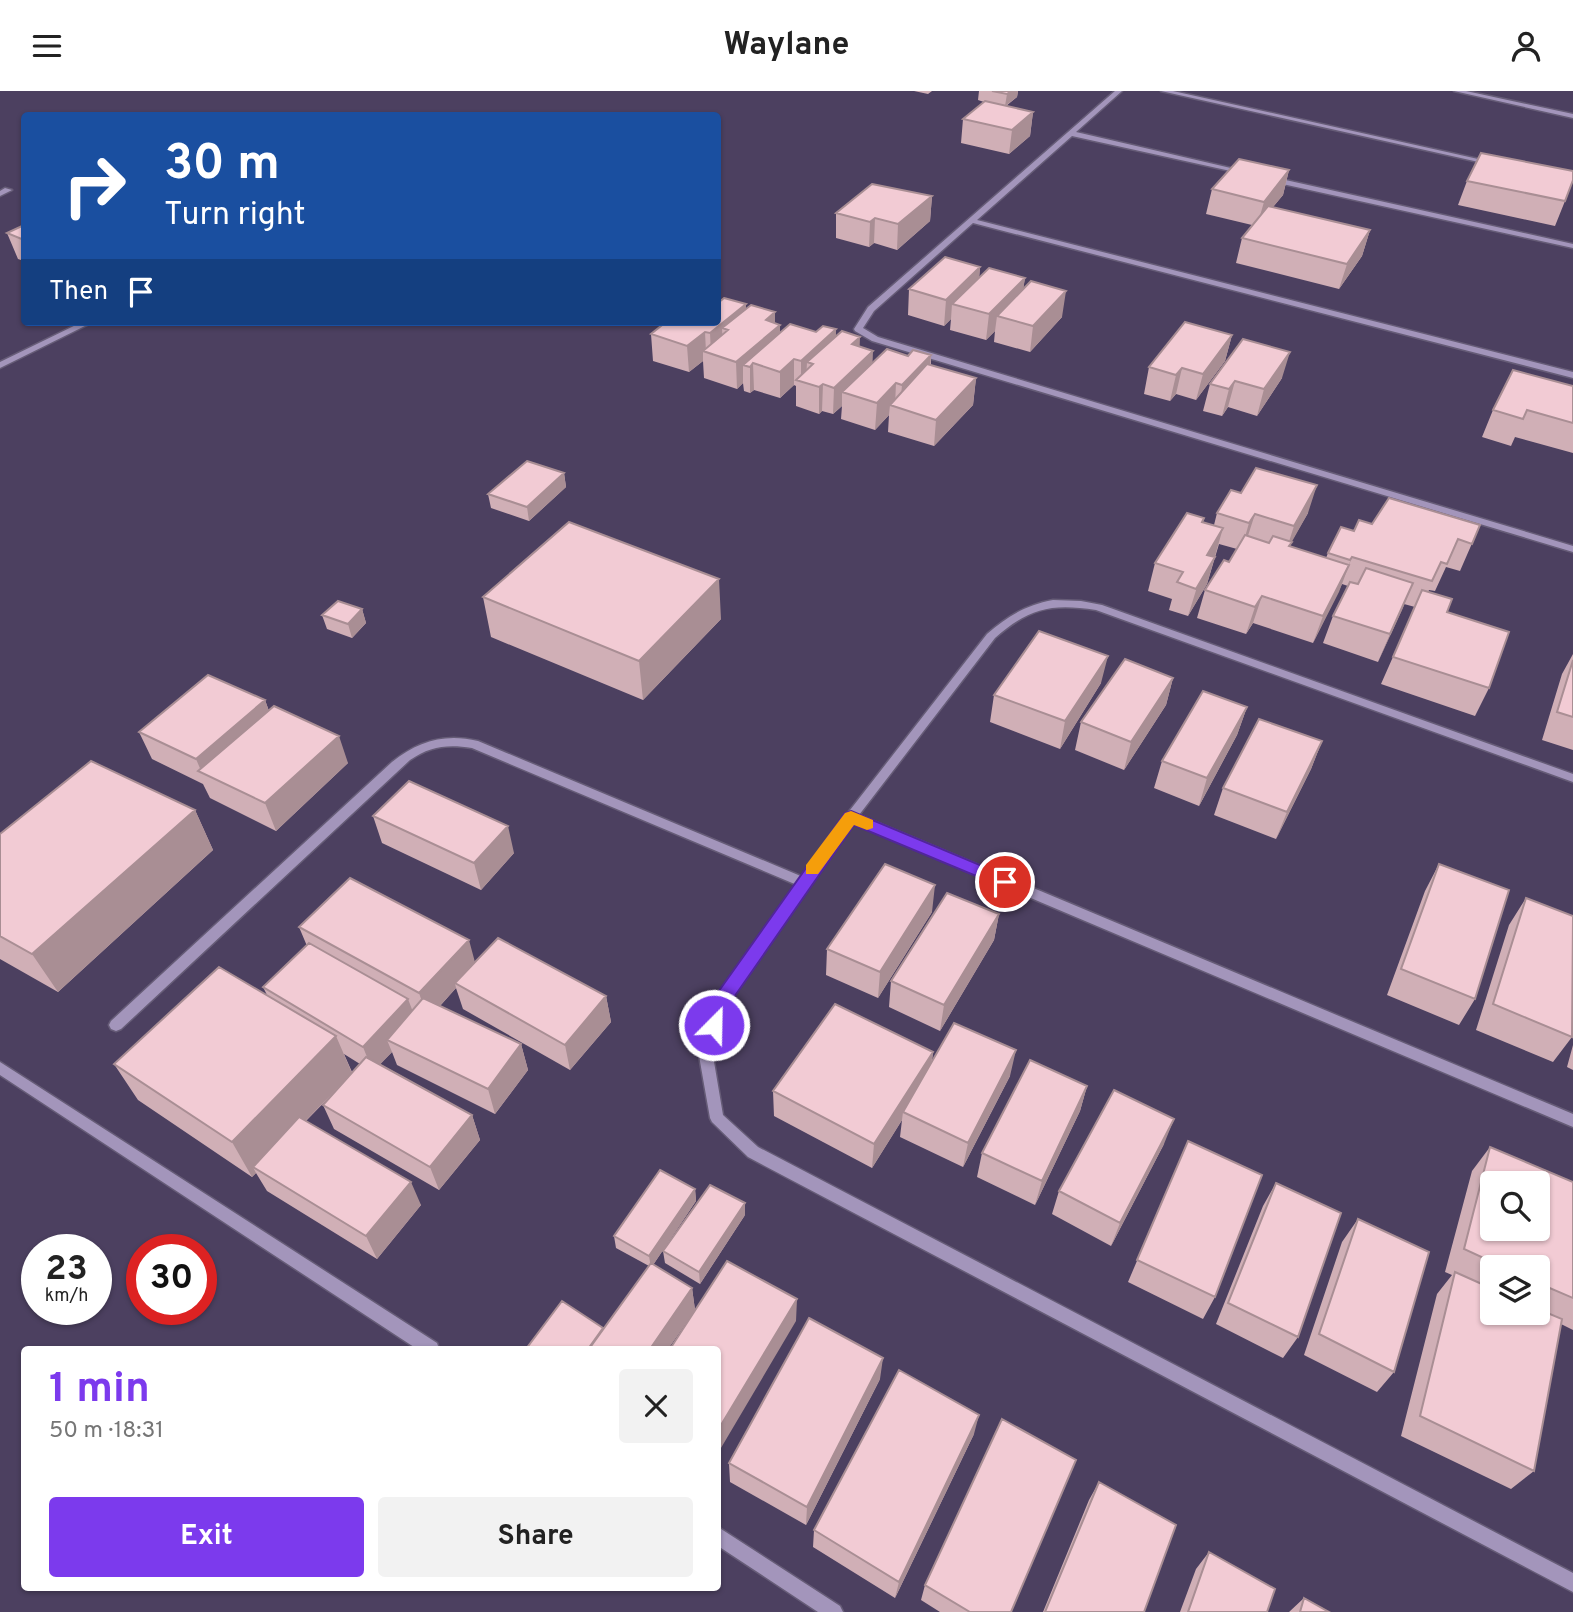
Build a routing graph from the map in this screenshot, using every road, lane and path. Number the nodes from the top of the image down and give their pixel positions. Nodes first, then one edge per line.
1 (1119, 91) edge
2 (1164, 91) edge
3 (1457, 91) edge
4 (1573, 116) edge
5 (1074, 134) junction
6 (1508, 166) edge
7 (1249, 173) edge
8 (1263, 176) edge
9 (970, 220) junction
10 (1573, 246) edge
11 (81, 326) edge
12 (0, 365) edge
13 (1573, 375) edge
14 (1573, 549) edge
15 (1573, 778) edge
16 (851, 817) junction
17 (803, 882) junction
18 (116, 1025) dead end
19 (0, 1068) edge
20 (1573, 1121) edge
21 (426, 1346) edge
22 (721, 1538) edge
23 (1573, 1583) edge
24 (834, 1612) edge

1 - 5 street
2 - 6 street
3 - 4 street
5 - 7 street
5 - 9 street
8 - 10 street
9 - 13 street
9 - 14 street
11 - 12 street
15 - 16 street
16 - 17 street
16 - 20 street
17 - 18 street
17 - 23 street
19 - 21 street
22 - 24 street

